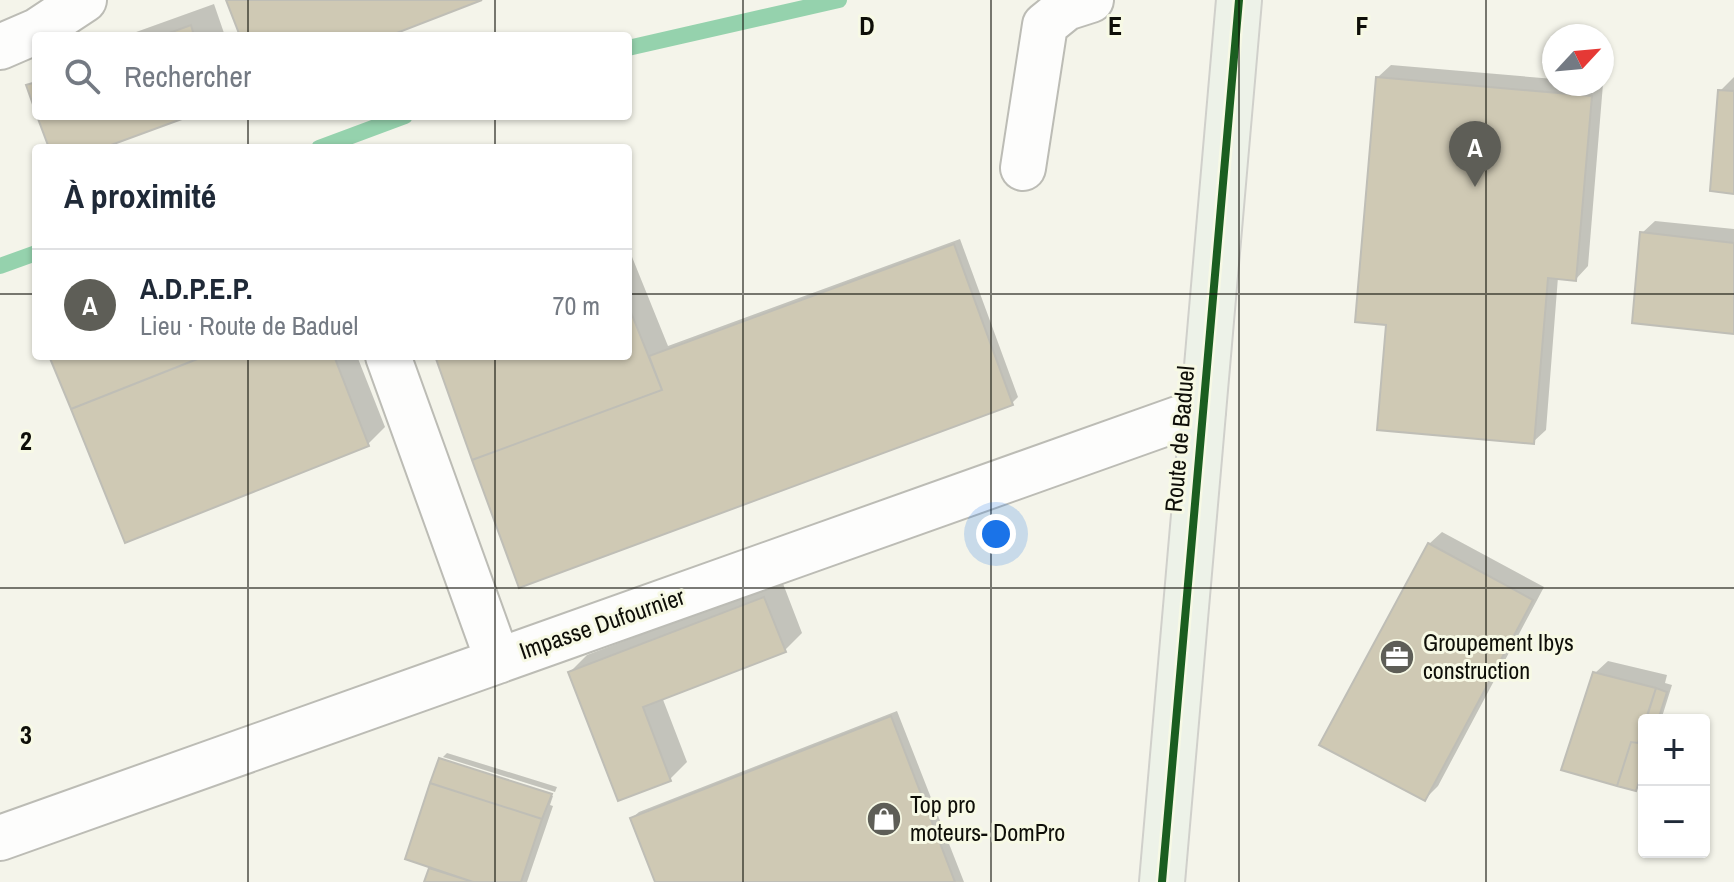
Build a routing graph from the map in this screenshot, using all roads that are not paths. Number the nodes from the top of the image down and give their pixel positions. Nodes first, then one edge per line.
1 (84, 0) edge
2 (1091, 0) edge
3 (1239, 0) edge
4 (35, 32) edge
5 (32, 33) edge
6 (0, 47) edge
7 (1023, 168) dead end
8 (389, 360) edge
9 (1203, 410) junction
10 (498, 661) junction
11 (0, 838) edge
12 (1162, 882) edge

1 - 4 street
2 - 7 street
3 - 9 main road, Route de Baduel
5 - 6 street
8 - 10 street
9 - 10 street, Impasse Dufournier
9 - 12 main road, Route de Baduel
10 - 11 street, Impasse Dufournier

